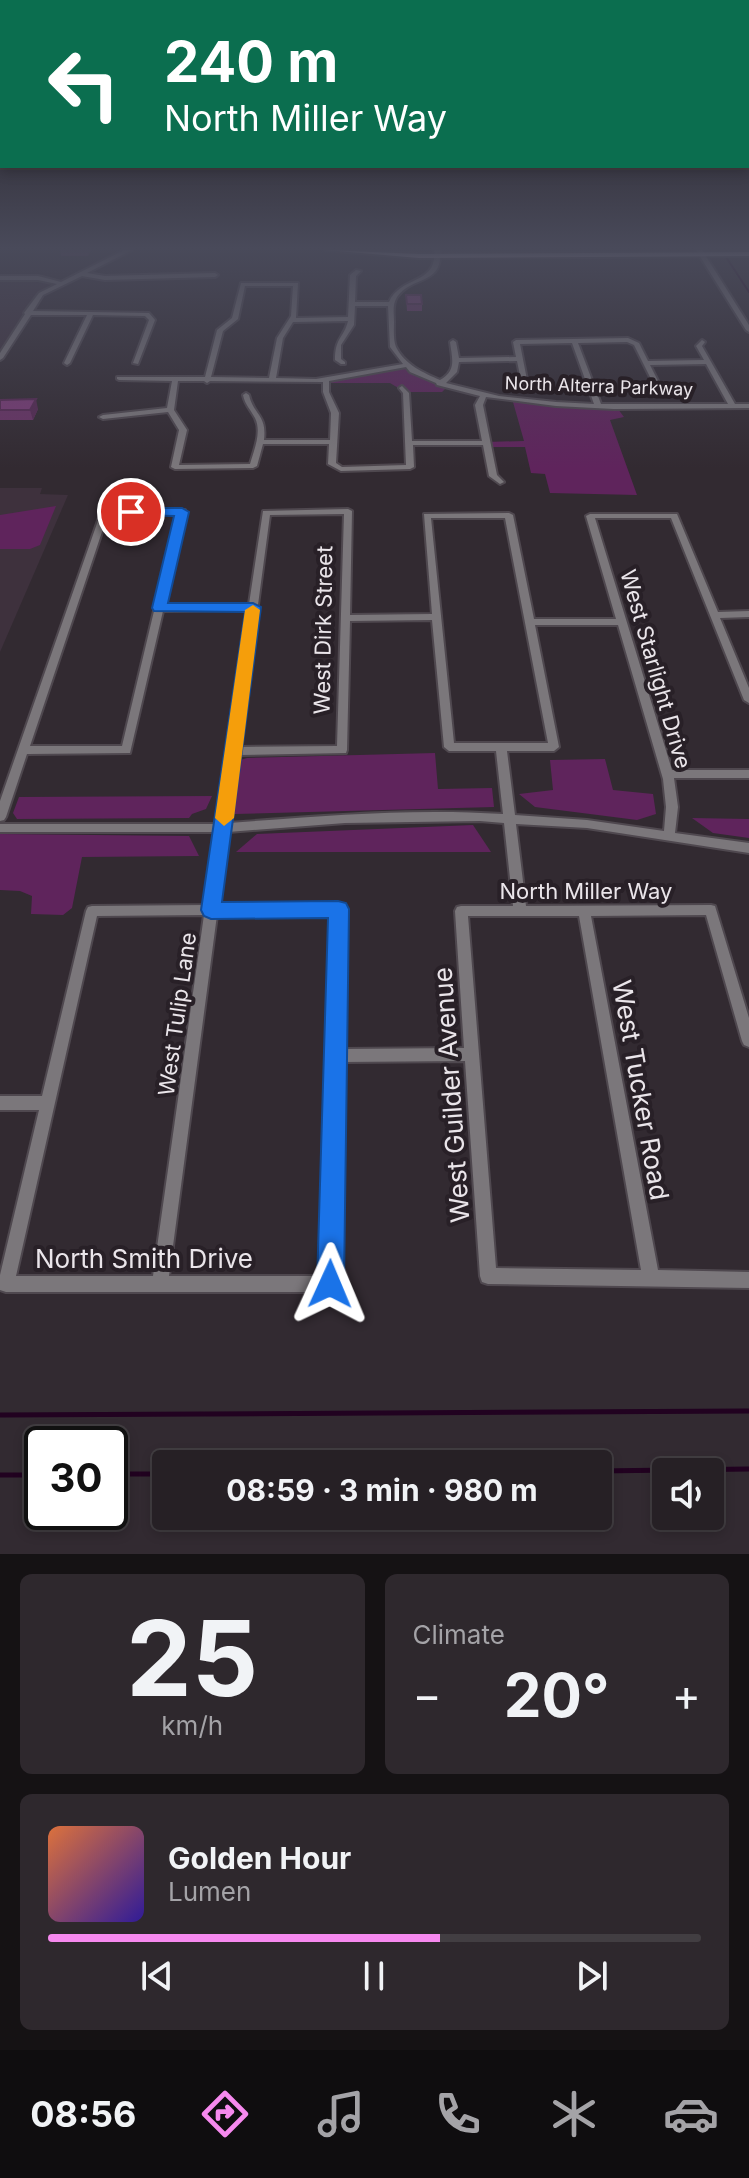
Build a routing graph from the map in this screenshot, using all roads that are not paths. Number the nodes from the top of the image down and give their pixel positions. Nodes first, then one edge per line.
1 (21, 323) edge
2 (86, 323) edge
3 (151, 323) edge
4 (230, 323) edge
5 (291, 323) edge
6 (350, 323) edge
7 (392, 323) edge
8 (574, 341) junction
9 (453, 342) dead end
10 (702, 342) dead end
11 (0, 358) edge
12 (519, 359) junction
13 (456, 360) junction
14 (708, 362) junction
15 (67, 363) dead end
16 (136, 363) dead end
17 (343, 363) dead end
18 (646, 363) junction
19 (407, 365) junction
20 (119, 378) dead end
21 (326, 380) junction
22 (175, 381) junction
23 (207, 381) junction
24 (272, 381) junction
25 (439, 384) junction
26 (402, 388) dead end
27 (520, 390) dead end
28 (667, 394) dead end
29 (246, 395) dead end
30 (483, 397) junction
31 (598, 404) junction
32 (733, 406) junction
33 (749, 406) edge
34 (170, 410) junction
35 (103, 417) dead end
36 (258, 442) junction
37 (333, 442) junction
38 (410, 443) junction
39 (487, 443) junction
40 (500, 482) dead end
41 (266, 513) joint
42 (253, 607) junction
43 (160, 608) junction
44 (749, 614) edge
45 (714, 615) junction
46 (437, 617) junction
47 (345, 618) junction
48 (530, 622) junction
49 (622, 622) junction
50 (749, 700) edge
51 (501, 747) junction
52 (23, 750) junction
53 (233, 751) junction
54 (667, 774) junction
55 (749, 774) edge
56 (0, 817) edge
57 (509, 819) junction
58 (0, 828) edge
59 (223, 828) junction
60 (669, 836) junction
61 (749, 848) edge
62 (211, 910) junction
63 (461, 911) joint
64 (520, 911) junction
65 (584, 911) junction
66 (749, 1041) edge
67 (472, 1054) junction
68 (335, 1056) junction
69 (0, 1103) edge
70 (48, 1103) junction
71 (651, 1279) junction
72 (749, 1280) edge
73 (160, 1284) junction

1 - 11 street
2 - 15 street
3 - 16 street
4 - 23 street
5 - 24 street
6 - 17 street
7 - 19 street
8 - 12 street
8 - 18 street
8 - 31 street
9 - 13 street
10 - 14 street
12 - 13 street
12 - 27 street
13 - 25 street
14 - 18 street
14 - 32 street
18 - 28 street
19 - 21 street
19 - 25 street, North Alterra Parkway
20 - 22 street
21 - 24 street
21 - 37 street
22 - 23 street
22 - 34 street
23 - 24 street
25 - 30 street, North Alterra Parkway
26 - 38 street
29 - 36 street
30 - 31 street, North Alterra Parkway
30 - 39 street
31 - 32 street, North Alterra Parkway
32 - 33 street, North Alterra Parkway
34 - 35 street
34 - 36 street
36 - 37 street
37 - 38 street
38 - 39 street
39 - 40 street
41 - 42 street, West Tulip Lane
41 - 47 street, West Dirk Street
42 - 43 street
42 - 53 street, West Tulip Lane
43 - 52 street
43 - 52 street
44 - 45 street
45 - 49 street, West Starlight Drive
45 - 50 street
46 - 47 street
46 - 48 street
46 - 51 street
47 - 53 street, West Dirk Street
48 - 49 street
48 - 51 street
49 - 54 street, West Starlight Drive
51 - 57 street
52 - 56 street
53 - 59 street, West Tulip Lane
54 - 55 street
54 - 60 street, West Starlight Drive
57 - 59 street
57 - 60 street
57 - 64 street
58 - 59 street
59 - 62 street, West Tulip Lane
60 - 61 street
62 - 68 street
62 - 70 street
62 - 73 street, West Tulip Lane
63 - 64 street, North Miller Way
63 - 67 street, West Guilder Avenue
64 - 65 street, North Miller Way
65 - 66 street, North Miller Way
65 - 71 street, West Tucker Road
67 - 68 street
67 - 71 street, West Guilder Avenue
68 - 73 street, North Smith Drive
69 - 70 street
70 - 73 street, North Smith Drive
71 - 72 street

